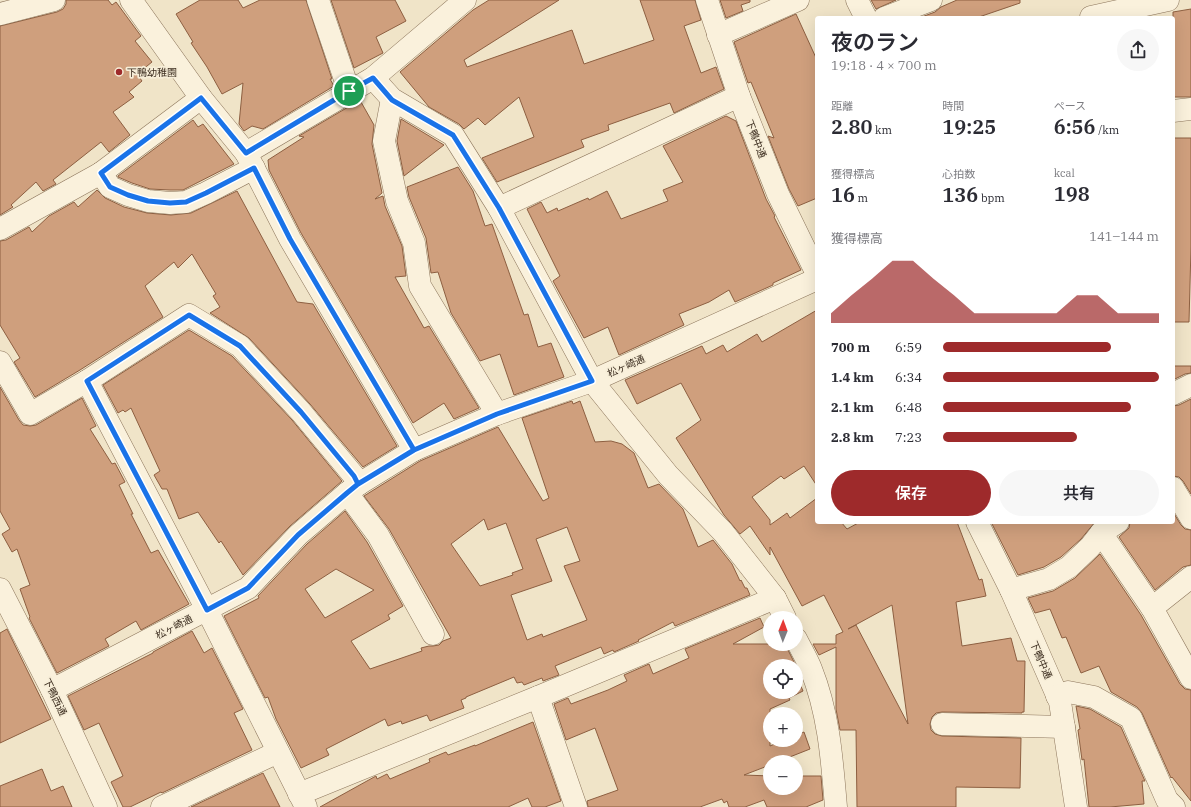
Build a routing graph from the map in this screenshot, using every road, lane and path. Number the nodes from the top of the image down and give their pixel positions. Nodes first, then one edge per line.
1 (54, 0) edge
2 (131, 0) edge
3 (318, 0) edge
4 (465, 0) edge
5 (707, 0) edge
6 (798, 0) edge
7 (857, 0) edge
8 (931, 0) edge
9 (1168, 0) edge
10 (1090, 12) edge
11 (0, 14) edge
12 (865, 16) edge
13 (889, 16) edge
14 (718, 35) junction
15 (373, 78) junction
16 (349, 91) junction
17 (739, 96) junction
18 (201, 98) junction
19 (392, 100) junction
20 (1191, 109) edge
21 (1175, 111) edge
22 (250, 160) junction
23 (101, 173) junction
24 (499, 208) junction
25 (0, 230) edge
26 (815, 270) edge
27 (815, 280) edge
28 (0, 362) edge
29 (87, 381) junction
30 (592, 381) junction
31 (1191, 385) edge
32 (1175, 393) edge
33 (497, 414) junction
34 (414, 450) junction
35 (353, 488) junction
36 (1175, 491) edge
37 (1191, 518) edge
38 (978, 524) edge
39 (1109, 528) edge
40 (1191, 578) edge
41 (0, 589) edge
42 (1012, 590) junction
43 (775, 598) junction
44 (1152, 608) junction
45 (207, 610) junction
46 (782, 611) edge
47 (434, 634) dead end
48 (802, 651) edge
49 (1191, 678) edge
50 (52, 690) junction
51 (1057, 696) junction
52 (538, 697) junction
53 (942, 724) dead end
54 (1064, 727) junction
55 (278, 752) junction
56 (303, 801) edge
57 (106, 807) edge
58 (162, 807) edge
59 (576, 807) edge
60 (836, 807) edge
61 (1076, 807) edge
62 (1174, 807) edge

1 - 11 street
2 - 18 street
3 - 16 street
4 - 15 street
5 - 14 street, 下鴨中通
6 - 14 street
7 - 12 street
8 - 13 street
9 - 10 street
14 - 17 street, 下鴨中通
15 - 16 street
15 - 19 street
16 - 22 street
17 - 24 street
17 - 26 street, 下鴨中通
18 - 22 street
18 - 23 street
19 - 24 street
19 - 33 street
20 - 21 street
22 - 23 street
22 - 34 street
23 - 25 street
24 - 30 street
27 - 30 street, 松ヶ崎通
28 - 29 street
29 - 35 street
29 - 45 street
30 - 33 street, 松ヶ崎通
30 - 43 street
31 - 32 street
33 - 34 street, 松ヶ崎通
34 - 35 street, 松ヶ崎通
35 - 45 street, 松ヶ崎通
35 - 47 street
36 - 37 street
38 - 42 street, 下鴨中通
39 - 42 street
39 - 44 street
40 - 44 street
41 - 50 street, 下鴨西通
42 - 51 street, 下鴨中通
43 - 46 street
43 - 52 street
44 - 49 street
45 - 50 street, 松ヶ崎通
45 - 55 street
48 - 60 street
50 - 57 street, 下鴨西通
51 - 54 street, 下鴨中通
51 - 62 street
52 - 56 street
52 - 59 street
53 - 54 street
54 - 61 street, 下鴨中通
55 - 56 street
55 - 58 street

